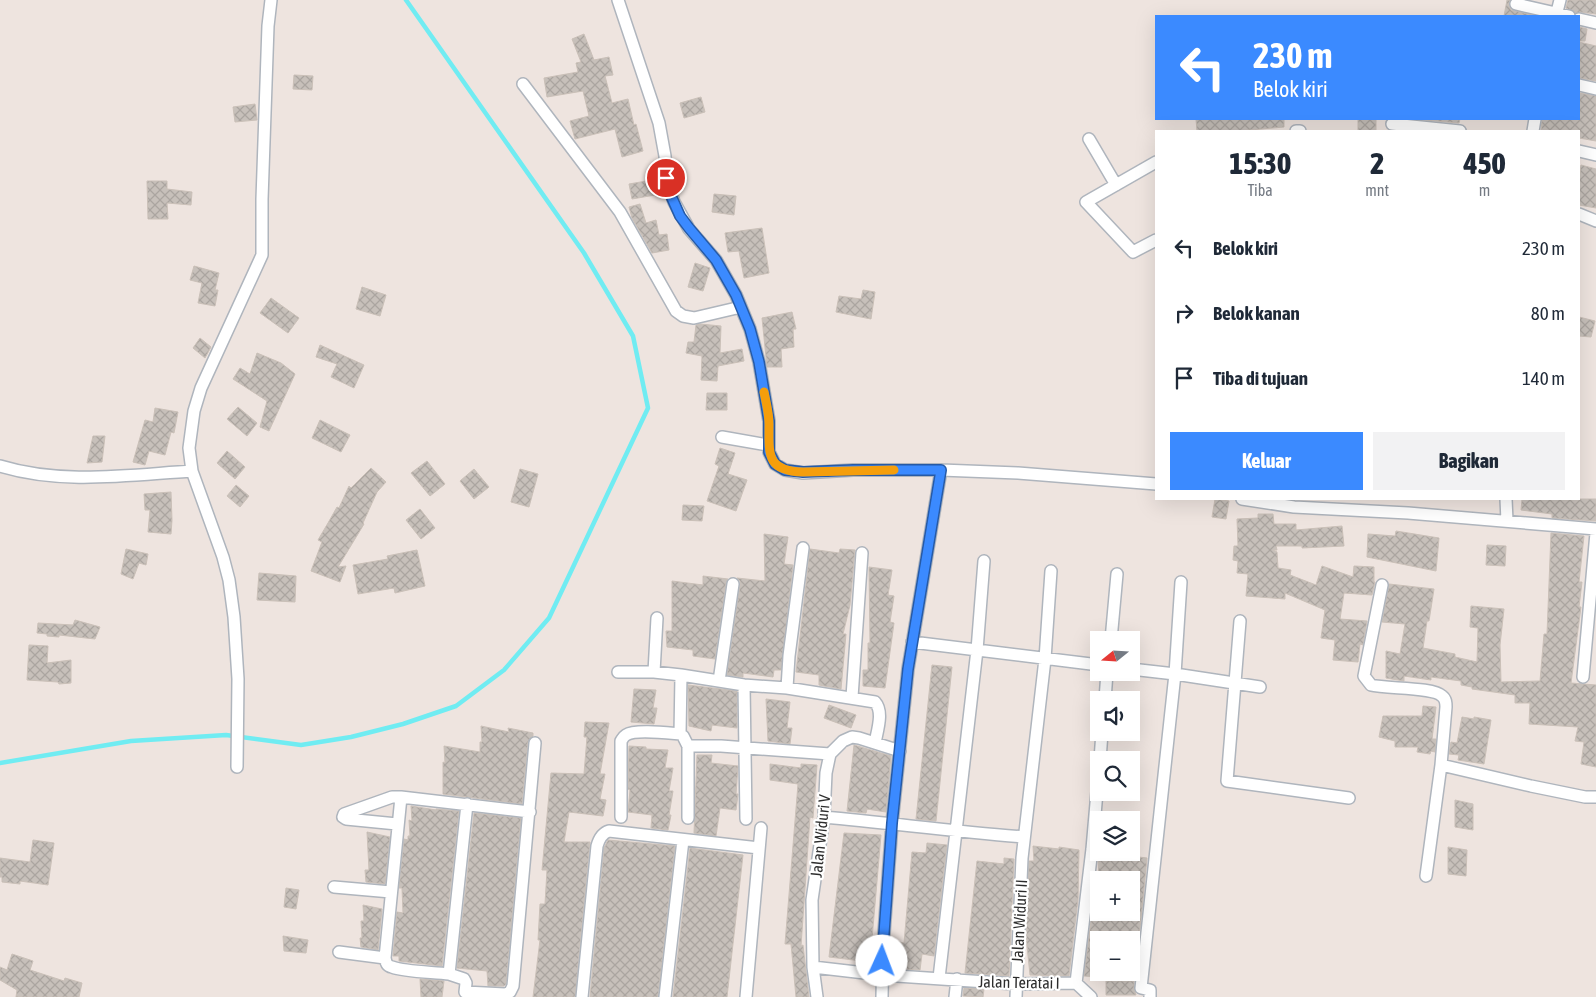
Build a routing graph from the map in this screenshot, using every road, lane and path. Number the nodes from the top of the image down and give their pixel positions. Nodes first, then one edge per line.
1 (271, 0) edge
2 (618, 0) edge
3 (1560, 0) edge
4 (1516, 4) dead end
5 (1556, 15) edge
6 (1580, 19) edge
7 (1596, 23) edge
8 (523, 84) dead end
9 (1580, 85) edge
10 (1596, 89) edge
11 (1391, 125) edge
12 (1448, 130) edge
13 (1089, 140) dead end
14 (1580, 151) edge
15 (1596, 155) edge
16 (1155, 163) edge
17 (1116, 185) junction
18 (1580, 214) edge
19 (1596, 221) edge
20 (1155, 241) edge
21 (741, 307) junction
22 (722, 437) dead end
23 (768, 445) junction
24 (0, 466) edge
25 (941, 470) junction
26 (192, 471) junction
27 (1155, 484) edge
28 (1248, 500) edge
29 (1506, 500) edge
30 (1507, 521) junction
31 (1596, 531) edge
32 (803, 548) dead end
33 (862, 553) dead end
34 (984, 561) dead end
35 (1051, 571) dead end
36 (1117, 574) dead end
37 (1181, 582) dead end
38 (733, 584) dead end
39 (1382, 585) dead end
40 (657, 618) dead end
41 (1240, 621) dead end
42 (1111, 631) edge
43 (912, 642) junction
44 (977, 650) junction
45 (1045, 659) junction
46 (1090, 664) edge
47 (1140, 670) edge
48 (618, 672) dead end
49 (654, 672) junction
50 (1175, 674) junction
51 (681, 675) junction
52 (1583, 677) dead end
53 (718, 681) junction
54 (1234, 683) junction
55 (744, 685) junction
56 (1260, 687) dead end
57 (787, 688) junction
58 (852, 697) junction
59 (680, 734) junction
60 (536, 743) dead end
61 (875, 743) junction
62 (688, 746) junction
63 (746, 748) junction
64 (900, 752) junction
65 (830, 754) junction
66 (237, 764) dead end
67 (1441, 765) junction
68 (401, 796) junction
69 (1596, 797) edge
70 (1348, 798) dead end
71 (1096, 801) edge
72 (466, 804) junction
73 (530, 812) junction
74 (621, 816) dead end
75 (824, 817) junction
76 (688, 818) dead end
77 (746, 819) dead end
78 (892, 823) junction
79 (397, 824) junction
80 (761, 828) dead end
81 (956, 832) junction
82 (1024, 837) junction
83 (684, 840) junction
84 (759, 848) junction
85 (1426, 876) dead end
86 (334, 887) dead end
87 (391, 892) junction
88 (339, 952) dead end
89 (385, 958) junction
90 (813, 967) junction
91 (449, 974) junction
92 (882, 975) junction
93 (939, 978) junction
94 (957, 979) junction
95 (1076, 983) junction
96 (1016, 984) junction
97 (464, 994) edge
98 (582, 997) edge
99 (665, 997) edge
100 (746, 997) edge
101 (817, 997) edge
102 (882, 997) edge
103 (956, 997) edge
104 (1016, 997) edge
105 (1091, 997) edge
106 (1150, 997) edge

1 - 26 street
2 - 21 street
3 - 5 street
4 - 5 street
6 - 7 street
8 - 21 street
9 - 10 street
11 - 12 street
13 - 17 street
14 - 15 street
16 - 17 street
17 - 20 street
18 - 19 street
21 - 23 street
22 - 23 street
23 - 25 street
24 - 26 street
25 - 27 street
25 - 43 street
26 - 66 street
28 - 30 street
29 - 30 street
30 - 31 street
31 - 52 street
32 - 57 street
33 - 58 street
34 - 44 street
35 - 45 street, Jalan Widuri II
36 - 42 street
37 - 50 street
38 - 53 street
39 - 67 street
40 - 49 street
41 - 54 street
43 - 44 street
43 - 64 street
44 - 45 street
44 - 81 street
45 - 46 street
45 - 82 street, Jalan Widuri II
47 - 50 street
48 - 49 street
49 - 51 street
50 - 54 street
50 - 106 street
51 - 53 street
51 - 59 street
53 - 55 street
54 - 56 street
54 - 70 street
55 - 57 street
55 - 63 street
57 - 58 street
58 - 61 street
59 - 62 street
59 - 74 street
60 - 73 street
61 - 64 street
61 - 65 street
62 - 63 street
62 - 76 street
63 - 65 street
63 - 77 street
64 - 78 street
65 - 75 street, Jalan Widuri V
67 - 69 street
67 - 85 street
68 - 72 street
68 - 79 street
68 - 79 street
71 - 95 street
72 - 73 street
72 - 91 street
73 - 97 street
75 - 78 street
75 - 90 street, Jalan Widuri V
78 - 81 street
78 - 92 street
79 - 87 street
80 - 84 street
81 - 82 street
81 - 93 street
82 - 96 street, Jalan Widuri II
83 - 84 street
83 - 98 street
83 - 99 street
84 - 100 street
86 - 87 street
87 - 89 street
88 - 89 street
89 - 91 street
90 - 92 street, Jalan Teratai I
90 - 101 street, Jalan Widuri V
91 - 97 street
92 - 93 street, Jalan Teratai I
92 - 102 street
93 - 94 street, Jalan Teratai I
94 - 96 street, Jalan Teratai I
94 - 103 street
95 - 96 street, Jalan Teratai I
95 - 105 street
96 - 104 street, Jalan Widuri II

